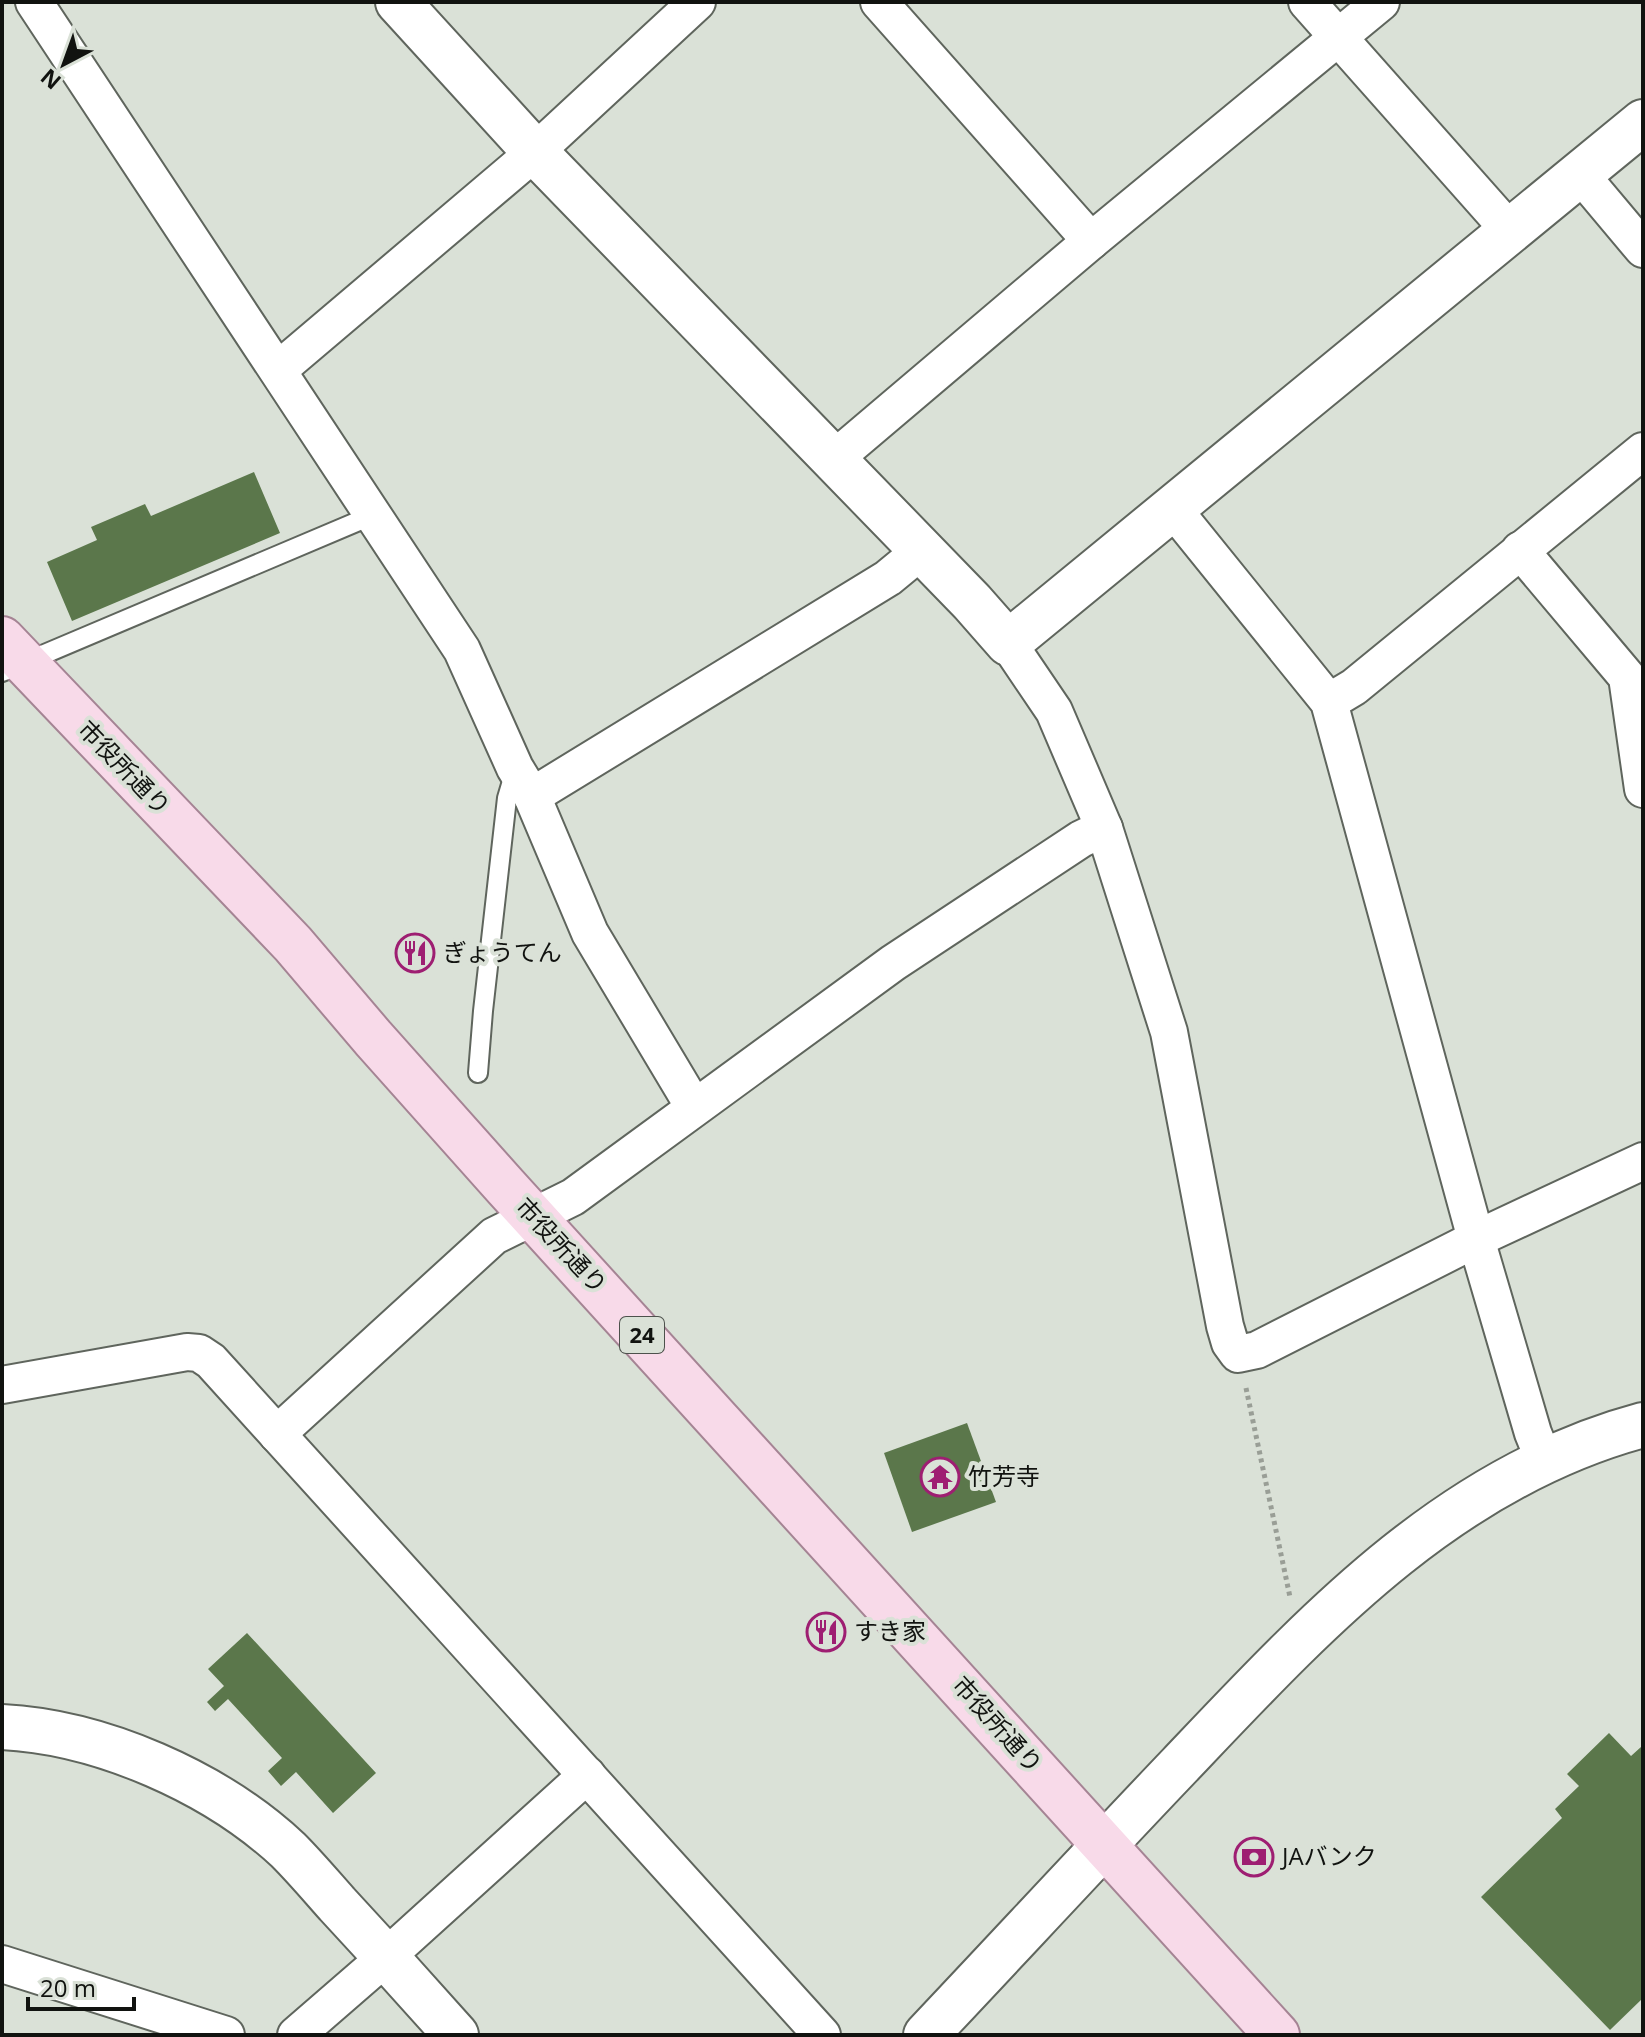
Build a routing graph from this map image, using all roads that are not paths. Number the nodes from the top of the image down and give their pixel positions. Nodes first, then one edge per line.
1 (34, 2) edge
2 (398, 2) edge
3 (697, 2) edge
4 (879, 2) edge
5 (1307, 2) edge
6 (1381, 2) edge
7 (1338, 37) junction
8 (1643, 122) edge
9 (535, 152) junction
10 (1580, 174) junction
11 (1511, 232) junction
12 (1091, 241) junction
13 (1643, 249) edge
14 (278, 370) junction
15 (1643, 451) edge
16 (834, 459) junction
17 (1173, 509) junction
18 (373, 515) junction
19 (922, 550) junction
20 (1520, 550) junction
21 (1008, 643) junction
22 (9, 658) edge
23 (1329, 702) junction
24 (524, 782) junction
25 (1643, 789) edge
26 (1104, 828) junction
27 (478, 1073) dead end
28 (694, 1107) junction
29 (1643, 1161) edge
30 (534, 1216) junction
31 (1476, 1239) junction
32 (2, 1385) edge
33 (1643, 1425) edge
34 (277, 1434) junction
35 (1544, 1460) junction
36 (2, 1727) edge
37 (587, 1775) junction
38 (1104, 1845) junction
39 (386, 1957) junction
40 (2, 1964) edge
41 (226, 2035) edge
42 (296, 2035) edge
43 (456, 2035) edge
44 (822, 2035) edge
45 (926, 2035) edge
46 (1277, 2035) edge

1 - 14 street
2 - 9 street
3 - 9 street
4 - 12 street
5 - 7 street
6 - 7 street
7 - 11 street
7 - 12 street
8 - 10 street
9 - 14 street
9 - 16 street
10 - 11 street
10 - 13 street
11 - 17 street
12 - 16 street
14 - 18 street
15 - 20 street
16 - 19 street
17 - 21 street
17 - 23 street
18 - 22 lane
18 - 24 street
19 - 21 street
19 - 24 street
20 - 23 street
20 - 25 street
21 - 26 street
22 - 30 main road, 市役所通り / 24
23 - 31 street
24 - 27 lane
24 - 28 street
26 - 28 street
26 - 31 street
28 - 30 street
29 - 31 street
30 - 34 street
30 - 38 main road, 市役所通り / 24
31 - 35 street
32 - 34 street
33 - 35 street
34 - 37 street
35 - 38 street
36 - 39 street
37 - 39 street
37 - 44 street
38 - 45 street
38 - 46 main road, 市役所通り / 24
39 - 42 street
39 - 43 street
40 - 41 street

